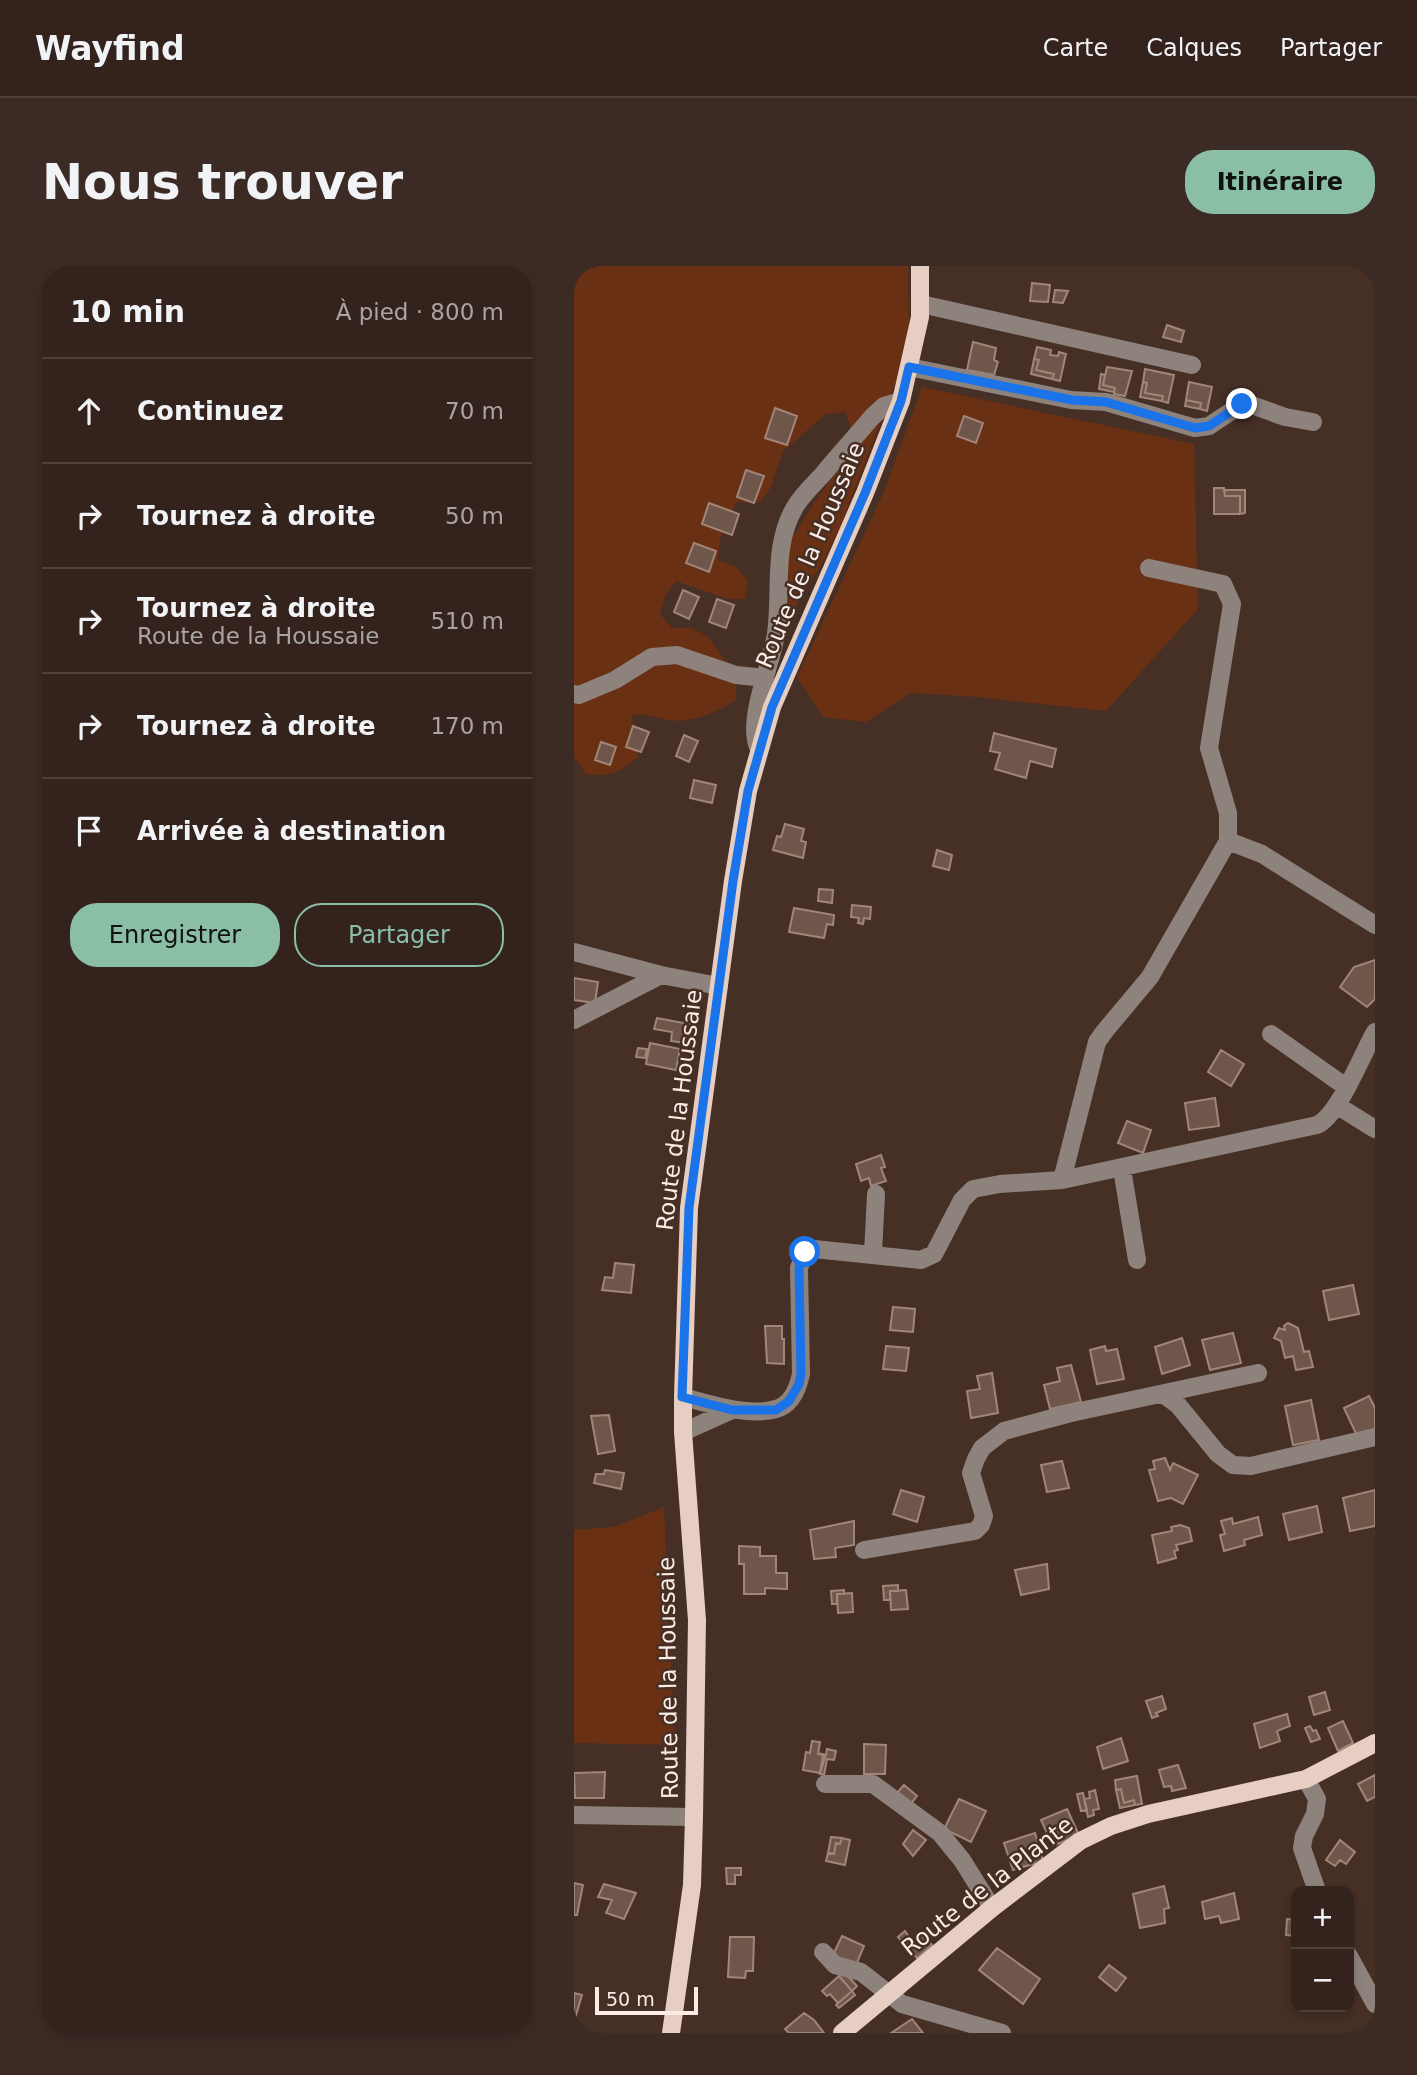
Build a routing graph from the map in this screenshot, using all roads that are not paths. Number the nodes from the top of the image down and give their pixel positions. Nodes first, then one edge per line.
1 (920, 266) edge
2 (921, 304) junction
3 (1192, 365) dead end
4 (909, 367) junction
5 (901, 401) junction
6 (1313, 422) dead end
7 (1149, 568) dead end
8 (765, 678) junction
9 (574, 694) edge
10 (760, 748) junction
11 (1228, 841) junction
12 (1375, 925) edge
13 (574, 952) edge
14 (661, 975) junction
15 (719, 986) junction
16 (574, 1020) edge
17 (1375, 1032) edge
18 (1271, 1034) dead end
19 (1346, 1087) junction
20 (1338, 1106) junction
21 (1375, 1129) edge
22 (1122, 1169) junction
23 (1062, 1180) junction
24 (876, 1194) dead end
25 (873, 1254) junction
26 (1137, 1260) dead end
27 (1258, 1373) dead end
28 (1163, 1394) junction
29 (682, 1397) junction
30 (732, 1410) junction
31 (683, 1432) junction
32 (1375, 1437) edge
33 (864, 1550) dead end
34 (1375, 1743) edge
35 (1306, 1779) junction
36 (825, 1784) dead end
37 (574, 1815) edge
38 (694, 1817) junction
39 (1315, 1886) edge
40 (992, 1908) junction
41 (823, 1952) dead end
42 (1354, 1965) edge
43 (889, 1994) junction
44 (1375, 2004) edge
45 (671, 2033) edge
46 (842, 2033) edge
47 (1002, 2033) edge

1 - 2 main road, Route de la Houssaie
2 - 3 street
2 - 4 main road, Route de la Houssaie
4 - 5 main road, Route de la Houssaie
4 - 6 street
5 - 8 street
5 - 10 main road, Route de la Houssaie
7 - 11 street
8 - 9 street
8 - 10 street
10 - 15 main road, Route de la Houssaie
11 - 12 street
11 - 23 street
13 - 14 street
14 - 15 street
14 - 16 street
15 - 29 main road, Route de la Houssaie
17 - 19 street
18 - 19 street
19 - 20 street
20 - 21 street
20 - 22 street
22 - 23 street
22 - 26 street
23 - 25 street
24 - 25 street
25 - 30 street
27 - 28 street
28 - 32 street
28 - 33 street
29 - 30 street
29 - 31 main road, Route de la Houssaie
30 - 31 street
31 - 38 main road, Route de la Houssaie
34 - 35 main road, Route de la Plante
35 - 39 street
35 - 40 main road, Route de la Plante
36 - 40 street
37 - 38 street
38 - 45 main road, Route de la Houssaie
40 - 43 main road, Route de la Plante
41 - 43 street
42 - 44 street
43 - 46 main road, Route de la Plante
43 - 47 street

